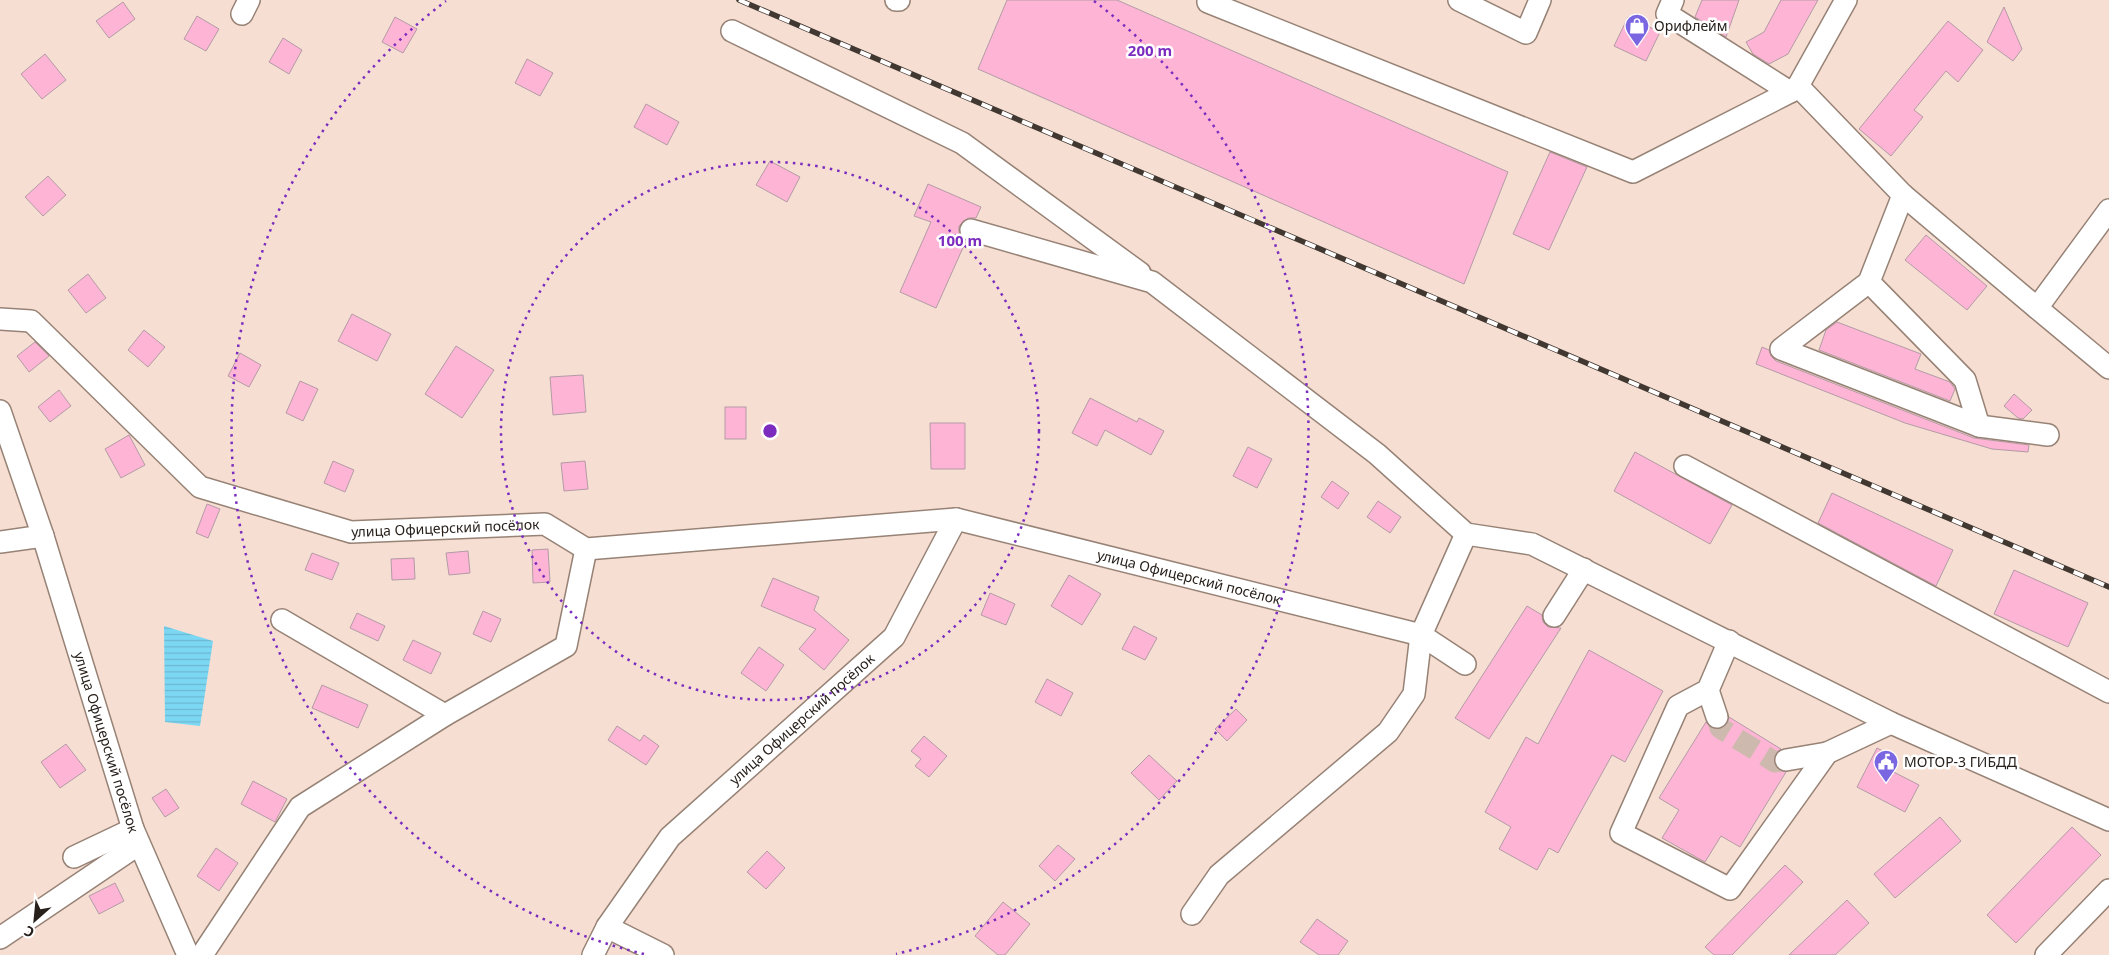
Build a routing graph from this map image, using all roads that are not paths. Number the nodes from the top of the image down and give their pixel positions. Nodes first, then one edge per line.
1 (1459, 0) edge
2 (1540, 0) edge
3 (1673, 0) edge
4 (1846, 0) edge
5 (1208, 2) dead end
6 (732, 31) dead end
7 (1794, 89) junction
8 (1903, 195) junction
9 (2109, 210) edge
10 (971, 230) dead end
11 (1152, 282) junction
12 (1869, 282) junction
13 (2037, 308) junction
14 (0, 319) edge
15 (2109, 368) edge
16 (0, 411) edge
17 (1980, 426) junction
18 (2048, 435) dead end
19 (1685, 466) dead end
20 (956, 519) junction
21 (1466, 534) junction
22 (43, 536) junction
23 (0, 542) edge
24 (586, 549) junction
25 (1584, 569) junction
26 (1554, 616) dead end
27 (282, 620) dead end
28 (1421, 635) junction
29 (1729, 641) junction
30 (1465, 664) dead end
31 (1708, 690) junction
32 (2109, 692) edge
33 (445, 715) junction
34 (1717, 718) tunnel mouth
35 (1891, 723) junction
36 (1827, 753) junction
37 (1786, 760) tunnel mouth
38 (2109, 820) edge
39 (136, 837) junction
40 (74, 857) dead end
41 (2109, 890) edge
42 (1192, 914) dead end
43 (607, 927) junction
44 (0, 938) edge
45 (188, 955) edge
46 (202, 955) edge
47 (593, 955) edge
48 (663, 955) edge
49 (2046, 955) edge

1 - 2 street
3 - 7 street
4 - 7 street
5 - 7 street
6 - 11 street
7 - 8 street
8 - 12 street
8 - 13 street
9 - 13 street
10 - 11 street
11 - 21 street
12 - 17 street
12 - 17 street
13 - 15 street
14 - 24 street, улица Офицерский посёлок
16 - 22 street, улица Офицерский посёлок
17 - 18 street
19 - 32 street
20 - 24 street, улица Офицерский посёлок
20 - 28 street, улица Офицерский посёлок
20 - 43 street, улица Офицерский посёлок
21 - 25 street
21 - 28 street
22 - 23 street
22 - 39 street, улица Офицерский посёлок
24 - 33 street
25 - 26 street
25 - 29 street
27 - 33 street
28 - 30 street, улица Офицерский посёлок
28 - 42 street
29 - 31 street
29 - 35 street
31 - 34 street
31 - 36 street
33 - 46 street
35 - 36 street
35 - 38 street
36 - 37 street
39 - 40 street
39 - 44 street
39 - 45 street, улица Офицерский посёлок
41 - 49 street
43 - 47 street, улица Офицерский посёлок
43 - 48 street

